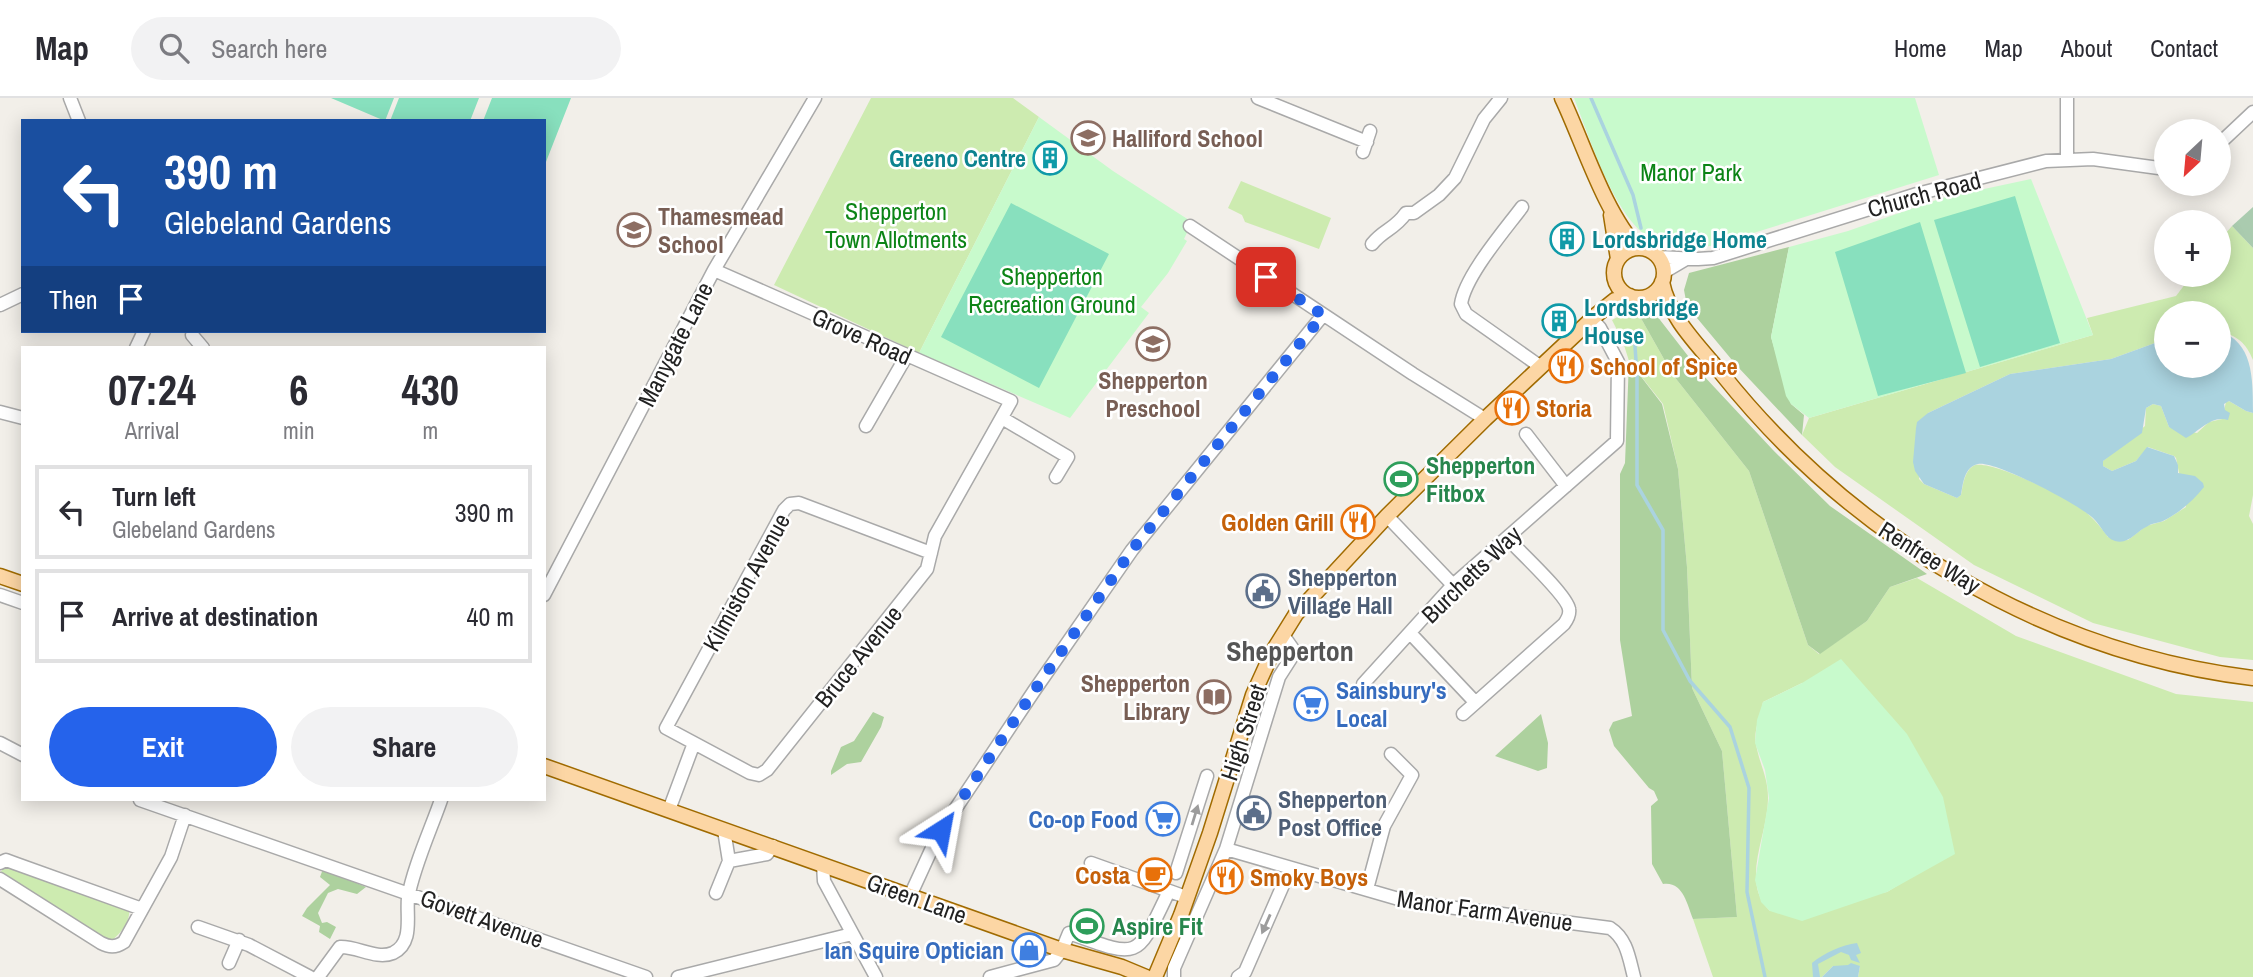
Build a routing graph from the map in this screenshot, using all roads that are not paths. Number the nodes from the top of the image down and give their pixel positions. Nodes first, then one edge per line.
1 (70, 98) edge
2 (815, 98) edge
3 (1258, 98) edge
4 (1501, 98) edge
5 (1562, 98) edge
6 (2067, 98) edge
7 (2253, 112) edge
8 (78, 116) edge
9 (2231, 133) edge
10 (1367, 142) dead end
11 (2067, 159) junction
12 (2154, 168) edge
13 (1607, 200) junction
14 (1522, 207) dead end
15 (1189, 226) dead end
16 (1372, 244) dead end
17 (1638, 248) junction
18 (1658, 257) junction
19 (1618, 259) junction
20 (1686, 259) junction
21 (714, 270) junction
22 (1663, 277) junction
23 (1615, 279) junction
24 (21, 296) edge
25 (1629, 296) junction
26 (1647, 296) junction
27 (0, 306) edge
28 (1323, 315) junction
29 (1594, 317) junction
30 (1679, 320) junction
31 (907, 355) junction
32 (1541, 367) junction
33 (1011, 401) joint
34 (0, 412) edge
35 (21, 417) edge
36 (1002, 418) junction
37 (1485, 419) junction
38 (866, 426) dead end
39 (1527, 435) dead end
40 (1056, 477) dead end
41 (1566, 486) junction
42 (1387, 516) junction
43 (1507, 538) junction
44 (931, 554) junction
45 (0, 576) edge
46 (21, 583) edge
47 (1453, 585) junction
48 (546, 591) edge
49 (0, 595) edge
50 (21, 601) edge
51 (1411, 634) junction
52 (1283, 635) junction
53 (2253, 678) edge
54 (1363, 684) dead end
55 (1475, 702) junction
56 (1463, 714) dead end
57 (0, 743) edge
58 (694, 743) junction
59 (21, 754) edge
60 (1391, 754) dead end
61 (546, 767) edge
62 (1224, 790) junction
63 (143, 801) edge
64 (441, 801) edge
65 (669, 810) junction
66 (186, 816) junction
67 (724, 830) junction
68 (1186, 845) junction
69 (773, 846) junction
70 (1226, 849) junction
71 (1203, 851) junction
72 (729, 861) junction
73 (0, 863) edge
74 (1091, 863) dead end
75 (823, 864) junction
76 (1290, 869) junction
77 (1176, 873) dead end
78 (0, 879) edge
79 (1367, 890) junction
80 (1169, 891) junction
81 (409, 893) junction
82 (716, 894) dead end
83 (910, 896) junction
84 (1186, 897) junction
85 (142, 909) junction
86 (198, 927) dead end
87 (852, 934) junction
88 (239, 940) junction
89 (1062, 950) junction
90 (229, 964) dead end
91 (310, 977) edge
92 (318, 977) edge
93 (646, 977) edge
94 (677, 977) edge
95 (876, 977) edge
96 (990, 977) edge
97 (1119, 977) edge
98 (1147, 977) edge
99 (1174, 977) edge
100 (1238, 977) edge
101 (1634, 977) edge

1 - 8 street
2 - 21 street, Manygate Lane
3 - 10 street
4 - 16 street
5 - 13 main road
6 - 11 street
7 - 9 street
11 - 12 street, Church Road
11 - 20 street, Church Road
13 - 17 main road
13 - 19 main road
14 - 32 street
15 - 28 street
17 - 18 main road
17 - 19 main road
18 - 20 street, Church Road
18 - 22 main road
19 - 23 main road
20 - 22 street, Church Road
21 - 31 street, Grove Road
21 - 48 street, Manygate Lane
22 - 26 main road
22 - 30 main road, Renfree Way
23 - 25 main road
23 - 29 main road, High Street
24 - 27 street
25 - 26 main road
25 - 29 main road, High Street
26 - 30 main road, Renfree Way
28 - 37 street
28 - 83 street
29 - 32 main road, High Street
29 - 41 street, Burchetts Way
30 - 53 main road, Renfree Way
31 - 33 street, Grove Road
31 - 38 street
32 - 37 main road, High Street
33 - 36 street, Bruce Avenue
34 - 35 street
36 - 40 street
36 - 44 street, Bruce Avenue
37 - 42 main road, High Street
39 - 41 street
41 - 43 street, Burchetts Way
42 - 47 street
42 - 52 main road, High Street
43 - 47 street, Burchetts Way
43 - 55 street
44 - 58 street, Bruce Avenue
44 - 58 street, Kilmiston Avenue
45 - 46 main road
47 - 51 street, Burchetts Way
49 - 50 street
51 - 54 street, Burchetts Way
51 - 55 street
52 - 62 main road, High Street
52 - 70 street
55 - 56 street
57 - 59 street
58 - 65 street
60 - 79 street
61 - 65 main road, Green Lane
68 -> 62 street
62 - 71 main road, High Street
63 - 66 street
64 - 81 street, Govett Avenue
65 - 67 main road, Green Lane
66 - 81 street
66 - 85 street
67 - 69 main road, Green Lane
67 - 72 street
68 - 71 street
68 - 77 street
69 - 72 street
69 - 75 main road, Green Lane
70 - 76 street, Manor Farm Avenue
70 - 99 street
71 - 84 main road, High Street
72 - 82 street
73 - 85 street
74 - 80 street
75 - 83 main road, Green Lane
75 - 87 street
76 - 79 street, Manor Farm Avenue
76 -> 100 street
78 - 85 street
79 - 101 street, Manor Farm Avenue
80 - 84 street
80 - 89 street
81 - 92 street
81 - 93 street, Govett Avenue
83 - 89 main road, Green Lane
84 - 98 main road, High Street
86 - 88 street
87 - 94 street
87 - 95 street
88 - 90 street
88 - 91 street
89 - 96 street
89 - 97 main road, Green Lane
89 - 98 main road, Green Lane

